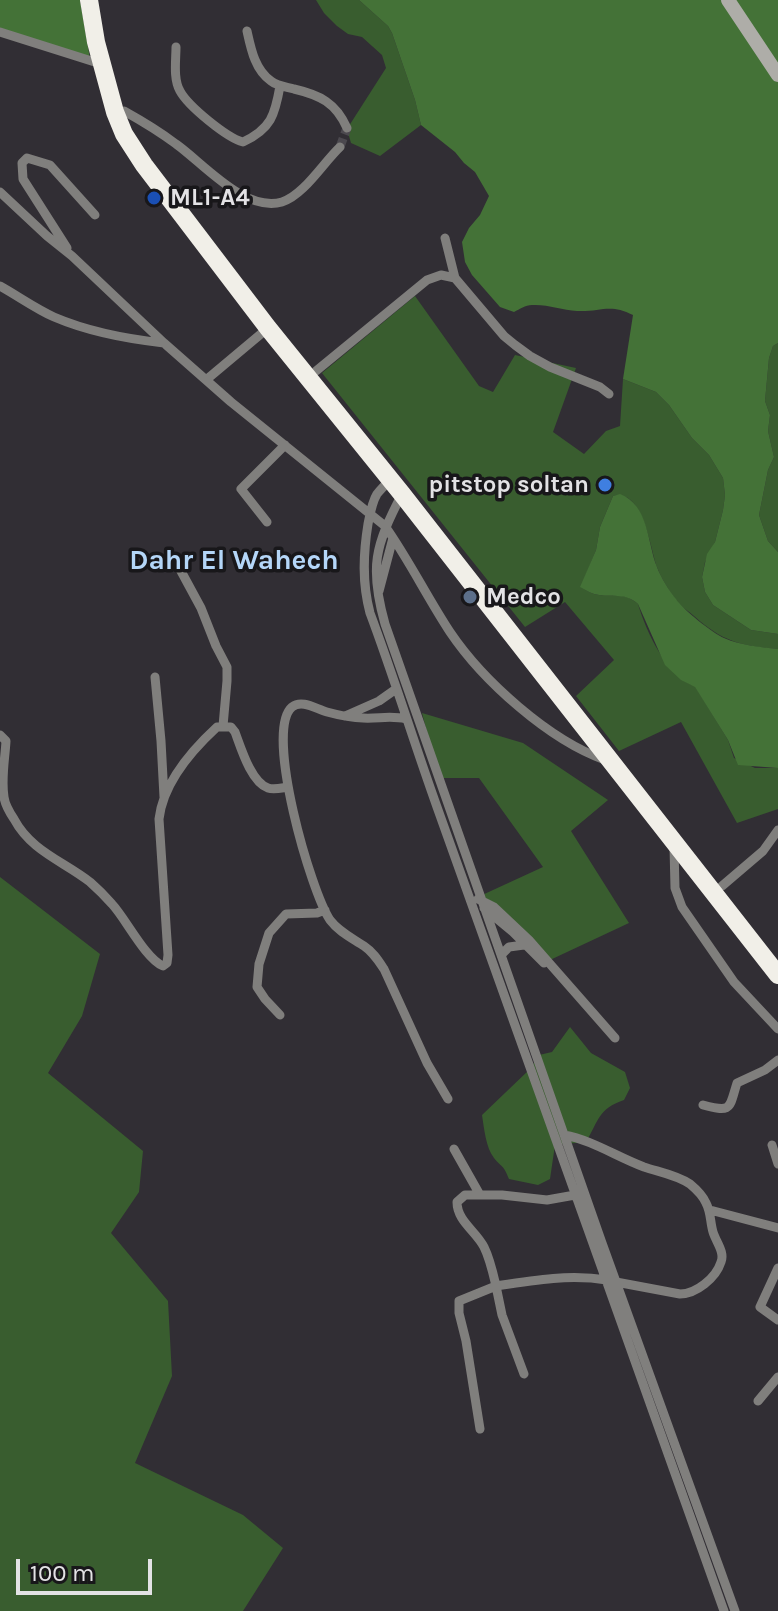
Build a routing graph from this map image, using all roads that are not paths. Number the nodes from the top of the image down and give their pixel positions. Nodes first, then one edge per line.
1 (89, 0) edge
2 (95, 0) edge
3 (728, 0) edge
4 (247, 31) dead end
5 (0, 32) edge
6 (176, 47) dead end
7 (101, 64) junction
8 (778, 75) edge
9 (280, 86) junction
10 (124, 111) junction
11 (347, 128) dead end
12 (340, 147) tunnel mouth
13 (0, 192) edge
14 (95, 215) dead end
15 (445, 238) dead end
16 (72, 256) junction
17 (455, 278) junction
18 (0, 286) edge
19 (268, 328) junction
20 (164, 343) junction
21 (316, 371) junction
22 (206, 380) junction
23 (609, 394) dead end
24 (285, 445) junction
25 (396, 487) junction
26 (370, 514) junction
27 (267, 522) dead end
28 (385, 526) junction
29 (393, 538) junction
30 (175, 560) dead end
31 (378, 598) junction
32 (155, 677) dead end
33 (396, 689) junction
34 (345, 716) junction
35 (406, 719) junction
36 (223, 726) junction
37 (0, 735) edge
38 (612, 763) junction
39 (288, 787) junction
40 (164, 798) junction
41 (778, 830) edge
42 (674, 840) junction
43 (722, 886) junction
44 (477, 902) junction
45 (325, 910) junction
46 (755, 936) junction
47 (524, 945) junction
48 (501, 955) junction
49 (778, 958) edge
50 (553, 970) junction
51 (778, 975) edge
52 (280, 1015) dead end
53 (778, 1029) edge
54 (615, 1038) dead end
55 (778, 1060) edge
56 (448, 1099) dead end
57 (703, 1105) dead end
58 (564, 1135) junction
59 (772, 1145) dead end
60 (454, 1149) dead end
61 (778, 1164) edge
62 (572, 1172) junction
63 (480, 1195) junction
64 (575, 1195) junction
65 (710, 1210) junction
66 (778, 1228) edge
67 (778, 1268) edge
68 (612, 1281) junction
69 (496, 1286) junction
70 (778, 1320) edge
71 (524, 1374) dead end
72 (778, 1377) edge
73 (758, 1401) dead end
74 (480, 1429) dead end
75 (714, 1567) junction
76 (724, 1611) edge
77 (735, 1611) edge

1 - 7 highway
2 - 10 highway
3 - 8 main road
4 - 9 street
5 - 7 street
6 - 9 street
7 - 19 highway
9 - 11 street
10 - 12 street
10 - 21 highway
13 - 16 street
14 - 16 street
15 - 17 street
16 - 20 street
17 - 21 street
17 - 23 street
18 - 20 street
19 - 22 street
19 - 25 highway
20 - 22 street
21 - 43 highway
22 - 24 street
24 - 26 street
24 - 27 street
25 - 26 street
25 - 28 street
25 - 38 highway
26 - 28 street
26 - 33 street
28 - 29 street
28 - 31 street
29 - 31 street
29 - 38 street
30 - 36 street
31 - 44 street
32 - 40 street
33 - 34 street
33 - 35 street
34 - 35 street
34 - 39 street
35 - 44 street
36 - 39 street
36 - 40 street
37 - 40 street
38 - 42 highway
39 - 45 street
41 - 43 street
42 - 46 highway
42 - 53 street
43 - 46 highway
44 - 47 street
44 - 48 street
44 - 50 street
44 - 62 street
45 - 52 street
45 - 56 street
46 - 49 highway
46 - 51 highway
47 - 48 street
47 - 50 street
48 - 58 street
50 - 54 street
55 - 57 street
58 - 62 street
58 - 65 street
59 - 61 street
60 - 63 street
62 - 64 street
62 - 68 street
63 - 64 street
63 - 69 street
64 - 68 street
65 - 66 street
65 - 68 street
67 - 70 street
68 - 69 street
68 - 75 street
69 - 71 street
69 - 74 street
72 - 73 street
75 - 76 street
75 - 77 street

